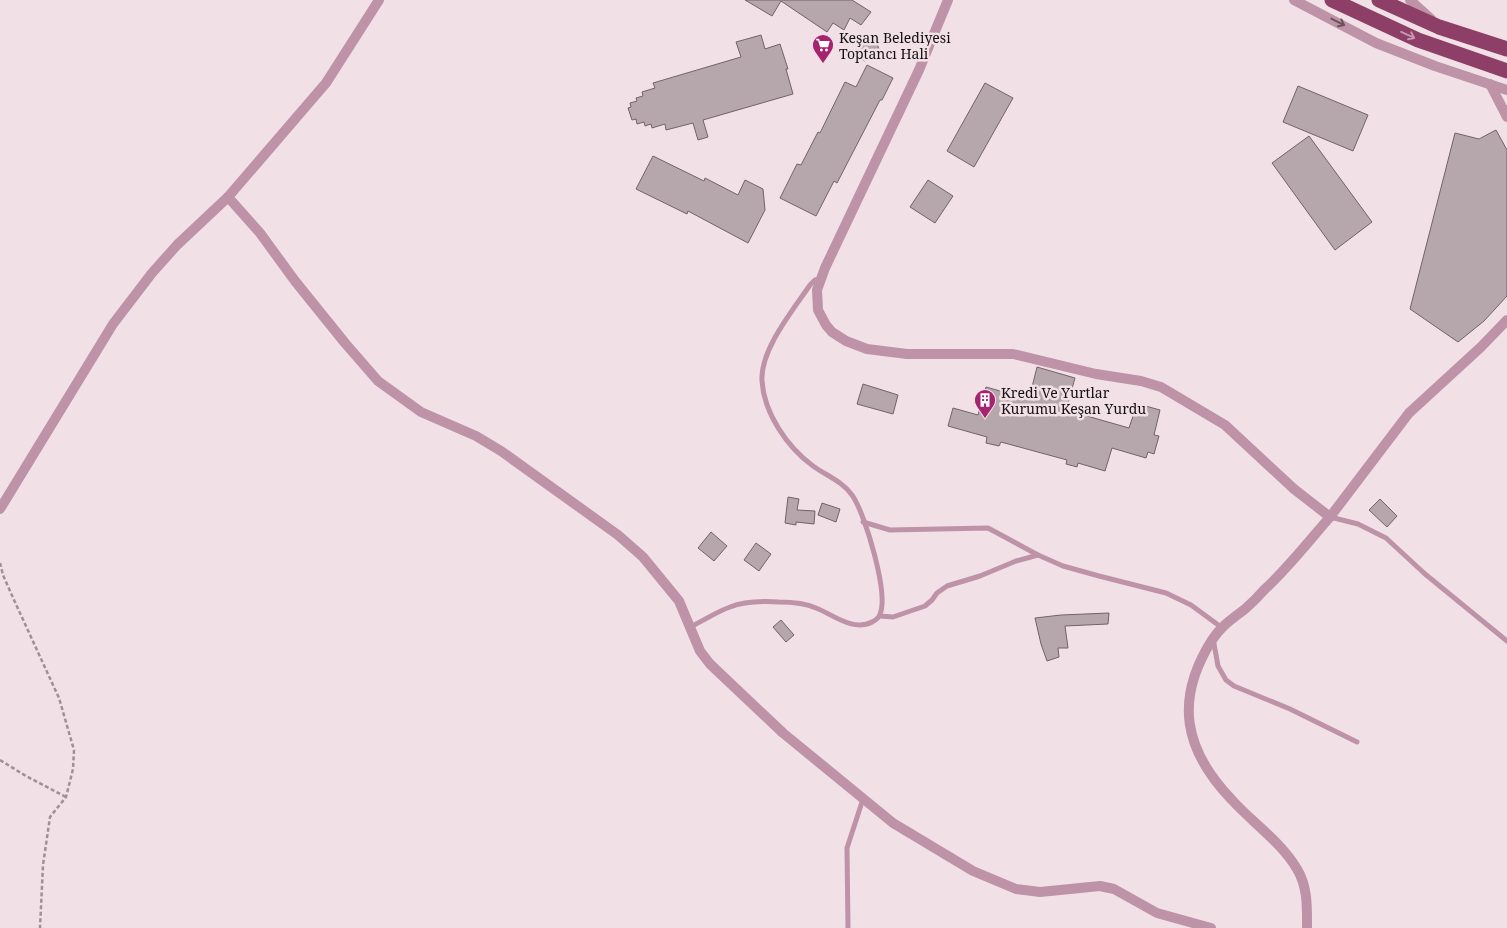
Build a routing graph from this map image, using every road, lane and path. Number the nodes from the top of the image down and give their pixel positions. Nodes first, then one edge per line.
1 (378, 0) edge
2 (948, 0) edge
3 (1294, 0) edge
4 (1332, 0) edge
5 (1379, 0) edge
6 (1410, 0) edge
7 (1439, 27) junction
8 (1507, 49) edge
9 (1507, 71) edge
10 (1490, 84) junction
11 (1507, 90) edge
12 (1507, 117) edge
13 (228, 197) junction
14 (820, 279) junction
15 (1507, 320) edge
16 (0, 509) edge
17 (1330, 517) junction
18 (864, 522) junction
19 (1038, 555) junction
20 (0, 563) edge
21 (880, 616) junction
22 (689, 627) junction
23 (1221, 627) junction
24 (1213, 638) junction
25 (1507, 641) edge
26 (1357, 742) dead end
27 (0, 760) edge
28 (66, 797) junction
29 (863, 797) junction
30 (40, 928) edge
31 (848, 928) edge
32 (1212, 928) edge
33 (1307, 928) edge

1 - 13 street
2 - 14 street
3 -> 10 street
4 -> 9 highway
5 - 7 highway
6 - 7 street
7 - 8 highway
10 - 11 street
10 - 12 street
13 - 16 street
13 - 22 street
14 - 17 street
14 - 18 lane
15 - 17 street
17 - 23 street
17 - 25 lane
18 - 19 lane
18 - 21 lane
19 - 21 lane
19 - 23 lane
20 - 28 path
21 - 22 lane
22 - 29 street
23 - 24 street
24 - 26 lane
24 - 33 street
27 - 28 path
28 - 30 path
29 - 31 lane
29 - 32 street

